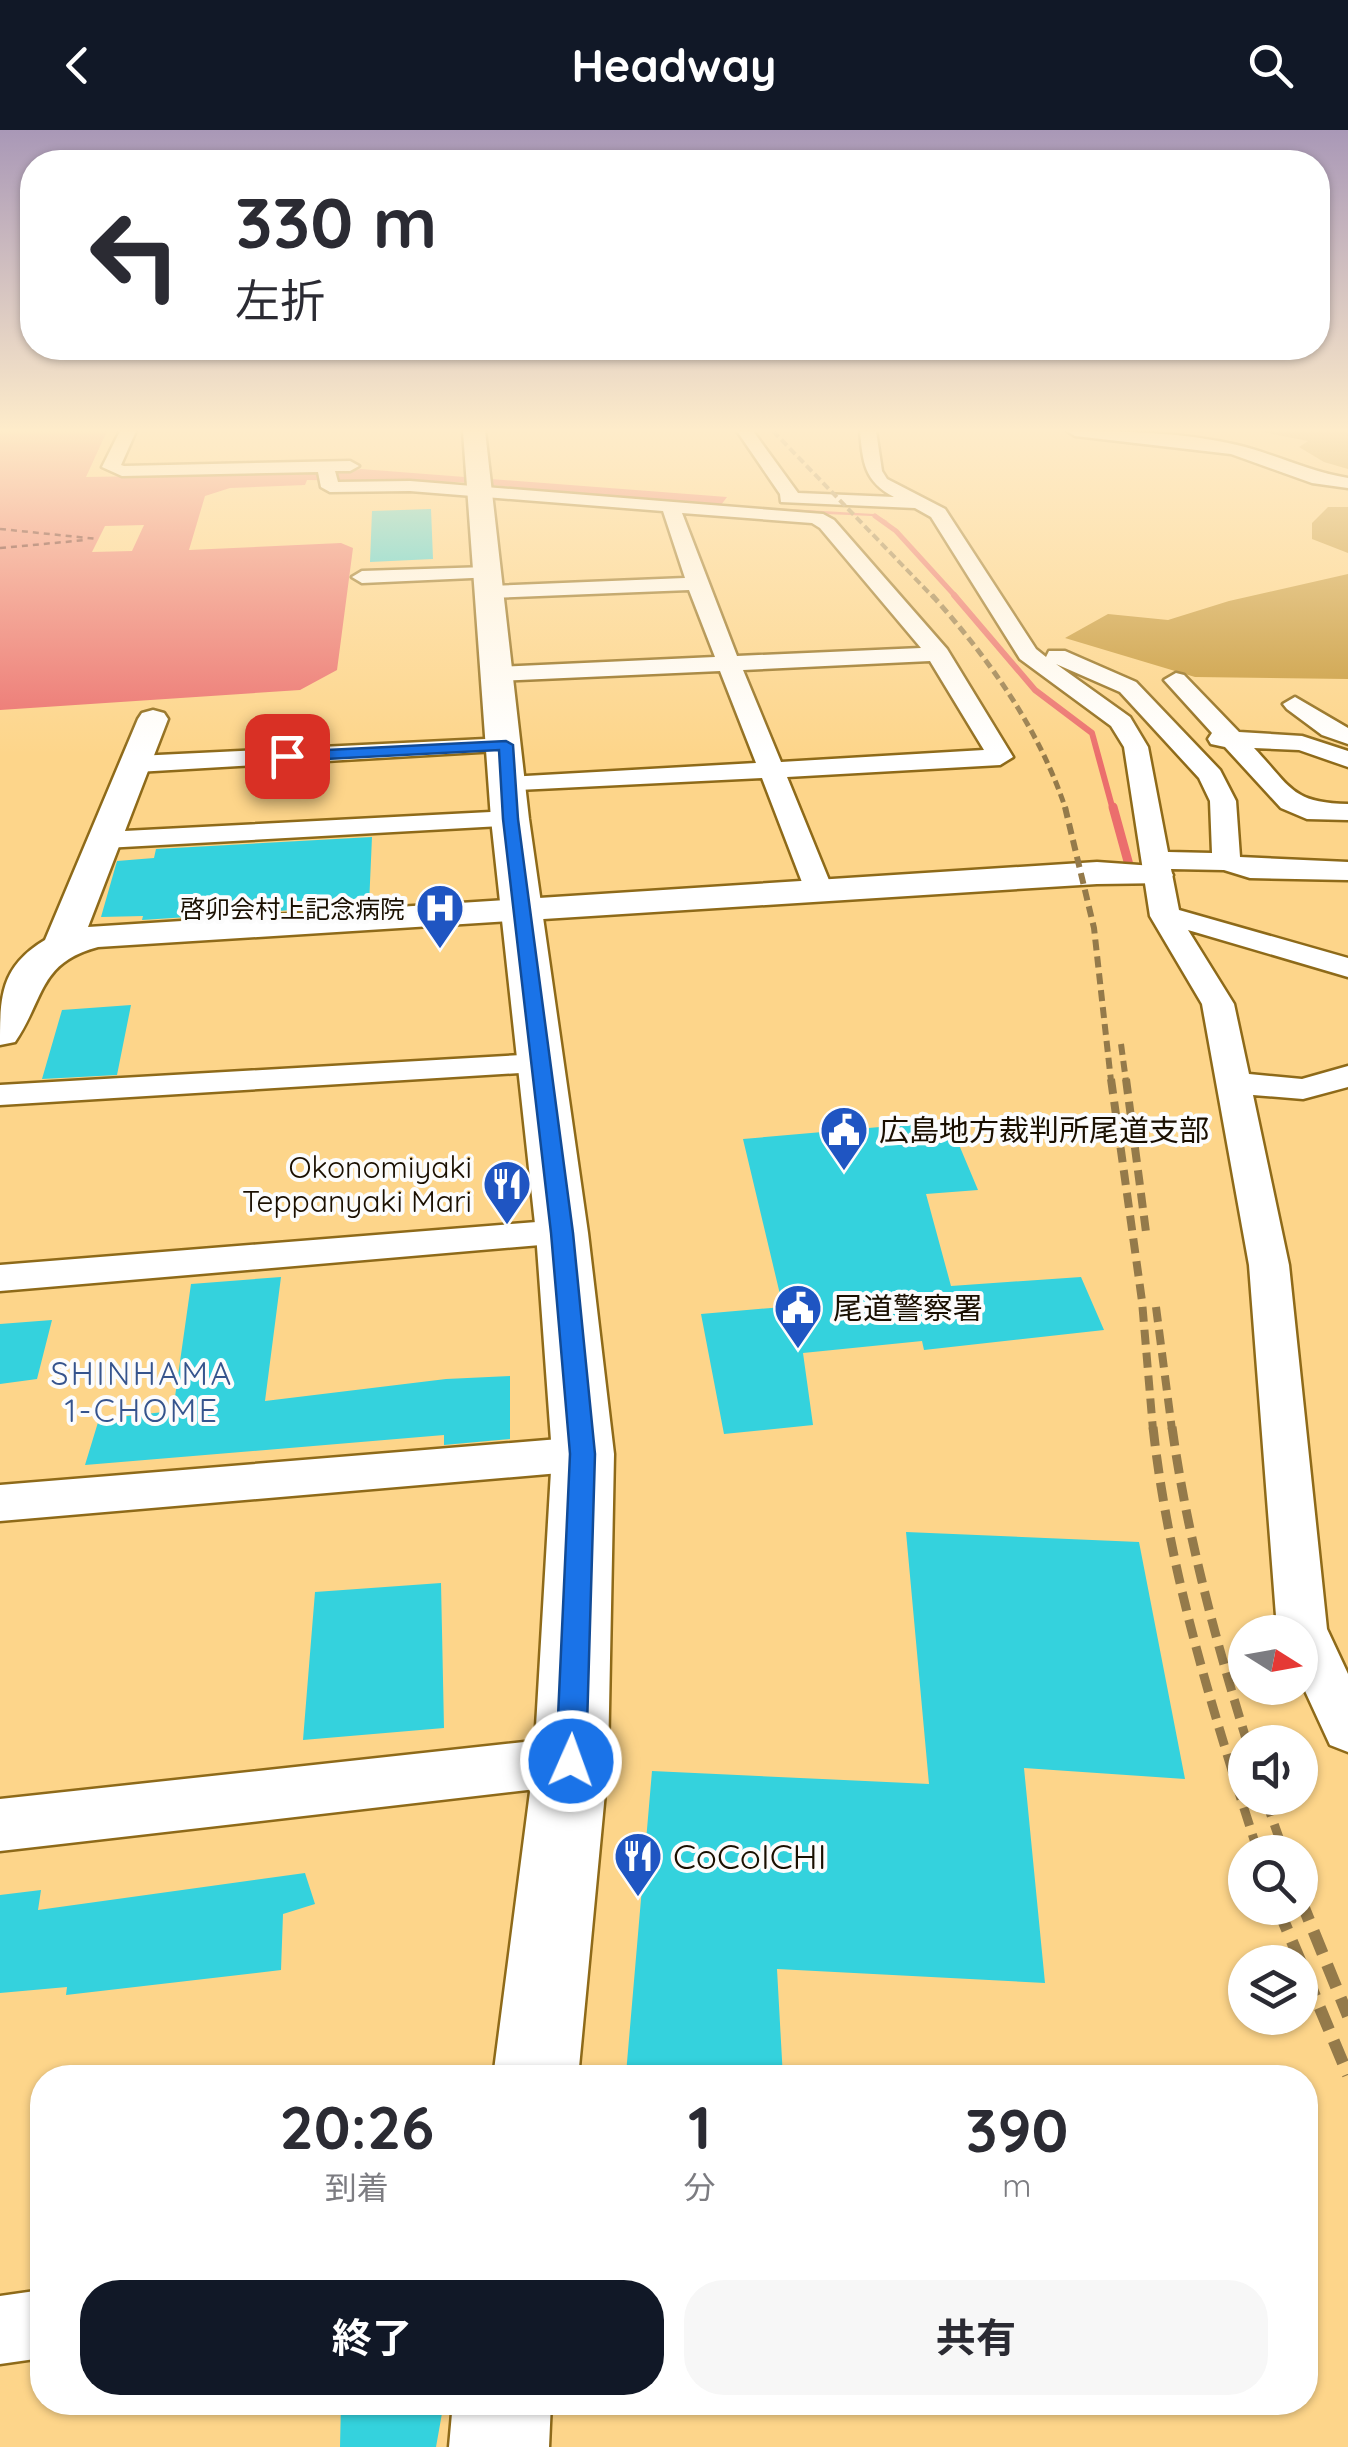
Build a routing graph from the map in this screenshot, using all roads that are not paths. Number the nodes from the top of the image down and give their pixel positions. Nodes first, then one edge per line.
1 (484, 539) edge
2 (682, 539) edge
3 (839, 539) edge
4 (957, 539) edge
5 (362, 577) dead end
6 (488, 582) junction
7 (697, 584) junction
8 (1024, 647) junction
9 (938, 654) junction
10 (729, 662) junction
11 (496, 674) junction
12 (1176, 680) dead end
13 (1296, 704) dead end
14 (153, 719) dead end
15 (1175, 736) junction
16 (1232, 739) junction
17 (1344, 749) edge
18 (137, 764) junction
19 (770, 772) junction
20 (1348, 780) edge
21 (508, 783) junction
22 (1348, 812) edge
23 (105, 840) junction
24 (1226, 862) junction
25 (1155, 868) junction
26 (1348, 871) edge
27 (819, 890) junction
28 (521, 909) junction
29 (1165, 916) junction
30 (63, 943) junction
31 (1348, 968) edge
32 (0, 1033) edge
33 (540, 1064) junction
34 (1348, 1076) edge
35 (1233, 1083) junction
36 (0, 1095) edge
37 (562, 1233) junction
38 (0, 1278) edge
39 (583, 1454) junction
40 (0, 1504) edge
41 (1348, 1729) edge
42 (571, 1761) junction
43 (0, 1825) edge
44 (536, 2065) edge
45 (30, 2326) edge
46 (0, 2330) edge
47 (501, 2415) edge
48 (498, 2447) edge

1 - 6 highway
2 - 7 street
3 - 9 street
4 - 8 street
5 - 6 street
6 - 7 street
6 - 11 highway
7 - 10 street
8 - 15 street
8 - 25 street
9 - 10 street
9 - 19 street
10 - 11 street
10 - 19 street
11 - 21 highway
12 - 16 street
13 - 17 street
14 - 18 street
15 - 16 street
15 - 24 street
16 - 17 street
16 - 22 street
17 - 20 street
18 - 21 street
18 - 23 street
19 - 21 street
19 - 27 street
21 - 23 street
21 - 28 highway
23 - 30 street
24 - 25 street
24 - 26 street
25 - 27 street
25 - 29 street
27 - 28 street
28 - 30 street
28 - 33 highway
29 - 31 street
29 - 35 street
30 - 32 street
33 - 36 street
33 - 37 highway
34 - 35 street
35 - 41 street
37 - 38 street
37 - 39 highway
39 - 40 street
39 - 42 highway
42 - 43 street
42 - 44 highway
45 - 46 street
47 - 48 highway

